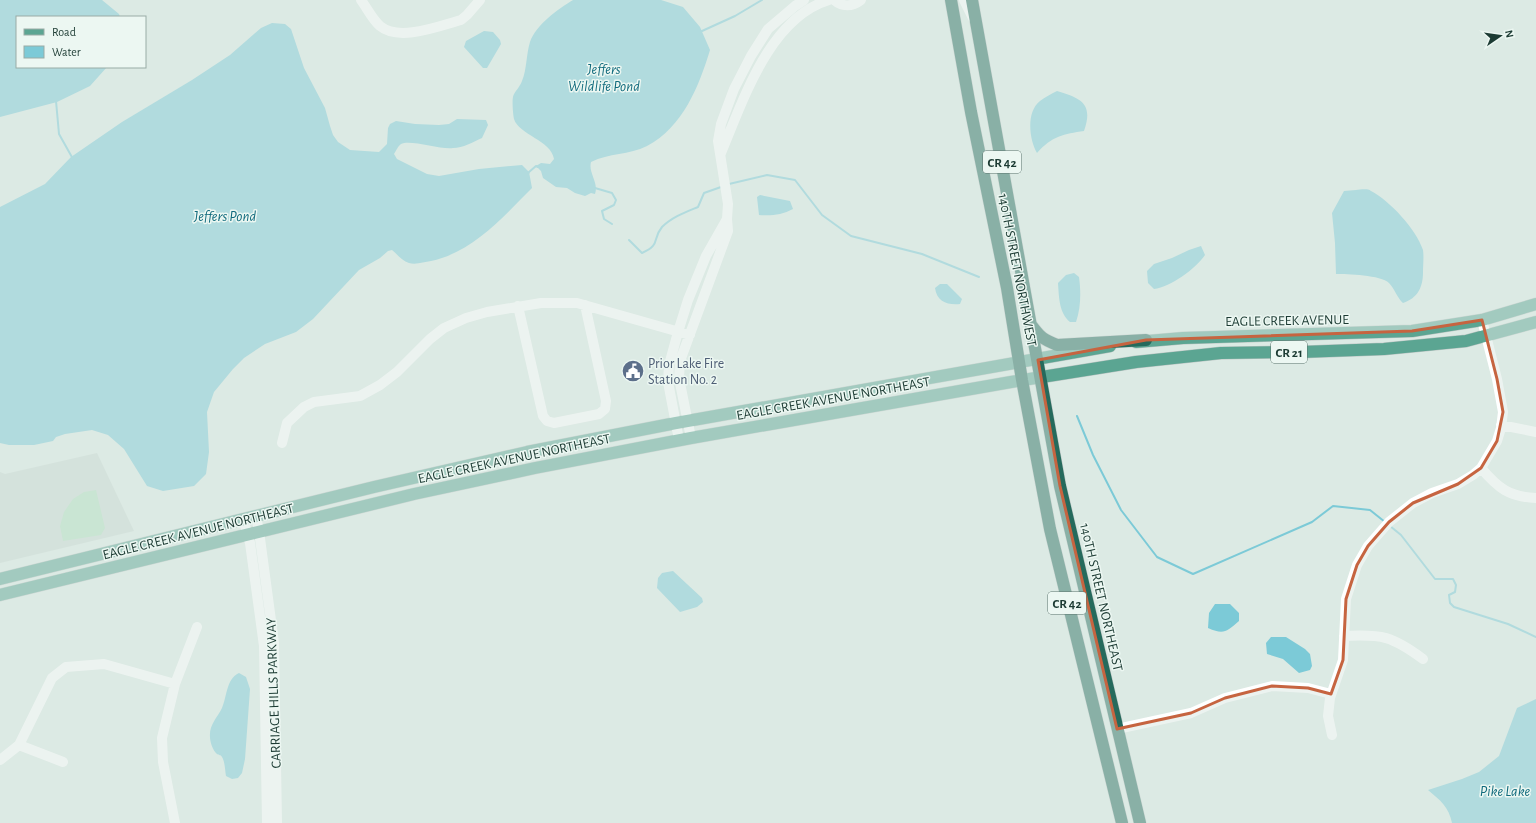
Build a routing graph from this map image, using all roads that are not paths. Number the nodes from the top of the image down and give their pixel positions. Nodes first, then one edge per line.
1 (361, 0) edge
2 (480, 0) edge
3 (804, 0) edge
4 (829, 0) edge
5 (834, 0) edge
6 (861, 0) edge
7 (951, 0) edge
8 (964, 0) edge
9 (972, 0) edge
10 (976, 26) junction
11 (720, 152) junction
12 (727, 219) junction
13 (1536, 304) edge
14 (585, 305) junction
15 (518, 306) junction
16 (1482, 320) junction
17 (1536, 322) edge
18 (1032, 325) junction
19 (678, 332) junction
20 (690, 334) junction
21 (1485, 336) junction
22 (1146, 340) junction
23 (1038, 360) junction
24 (1020, 363) junction
25 (1040, 377) junction
26 (1022, 380) junction
27 (681, 422) junction
28 (1501, 425) junction
29 (1536, 432) edge
30 (685, 439) junction
31 (282, 443) dead end
32 (1481, 468) junction
33 (1536, 498) edge
34 (256, 516) junction
35 (243, 519) junction
36 (253, 532) junction
37 (0, 579) edge
38 (0, 595) edge
39 (197, 627) dead end
40 (1344, 636) junction
41 (1423, 659) dead end
42 (175, 684) junction
43 (1331, 694) junction
44 (1117, 729) junction
45 (1332, 736) dead end
46 (19, 746) junction
47 (0, 760) edge
48 (63, 762) dead end
49 (175, 823) edge
50 (271, 823) edge
51 (1122, 823) edge
52 (1140, 823) edge

1 - 2 street
3 - 11 street
4 - 11 street
5 - 6 street
7 - 24 highway, 140TH STREET NORTHWEST / CR 42
8 - 10 street
9 - 10 highway, 140TH STREET NORTHWEST / CR 42
10 - 18 highway, 140TH STREET NORTHWEST / CR 42
11 - 12 street
12 - 19 street
12 - 20 street
13 - 16 main road, EAGLE CREEK AVENUE / CR 21
14 - 15 street
14 - 15 street
14 - 19 street
15 - 31 street
16 - 21 street
16 - 22 main road, EAGLE CREEK AVENUE / CR 21
17 - 21 main road, CR 21
18 - 22 highway
18 - 23 highway, 140TH STREET NORTHWEST / CR 42
19 - 20 street
19 - 27 street
20 - 27 street
21 - 25 main road, CR 21
21 - 28 street
22 - 23 main road, EAGLE CREEK AVENUE / CR 21
23 - 24 main road, EAGLE CREEK AVENUE NORTHEAST / CR 21
23 - 25 highway, 140TH STREET NORTHWEST / CR 42
24 - 26 highway, 140TH STREET NORTHWEST / CR 42
24 - 27 main road, EAGLE CREEK AVENUE NORTHEAST / CR 21
25 - 26 main road, EAGLE CREEK AVENUE NORTHEAST / CR 21
25 - 44 highway, 140TH STREET NORTHEAST / CR 42
26 - 30 main road, EAGLE CREEK AVENUE NORTHEAST / CR 21
26 - 51 highway, CR 42
27 - 30 street
27 - 34 main road, EAGLE CREEK AVENUE NORTHEAST / CR 21
28 - 29 street
28 - 32 street
30 - 36 main road, EAGLE CREEK AVENUE NORTHEAST / CR 21
32 - 33 street
32 - 40 street
34 - 35 main road, EAGLE CREEK AVENUE NORTHEAST / CR 21
34 - 36 street, CARRIAGE HILLS PARKWAY
35 - 36 street, CARRIAGE HILLS PARKWAY
35 - 37 main road, EAGLE CREEK AVENUE NORTHEAST / CR 21
36 - 38 main road, EAGLE CREEK AVENUE NORTHEAST / CR 21
36 - 50 street, CARRIAGE HILLS PARKWAY
39 - 42 street
40 - 41 street
40 - 43 street
42 - 46 street
42 - 49 street
43 - 44 street
43 - 45 street
44 - 52 highway, 140TH STREET NORTHEAST / CR 42
46 - 47 street
46 - 48 street

